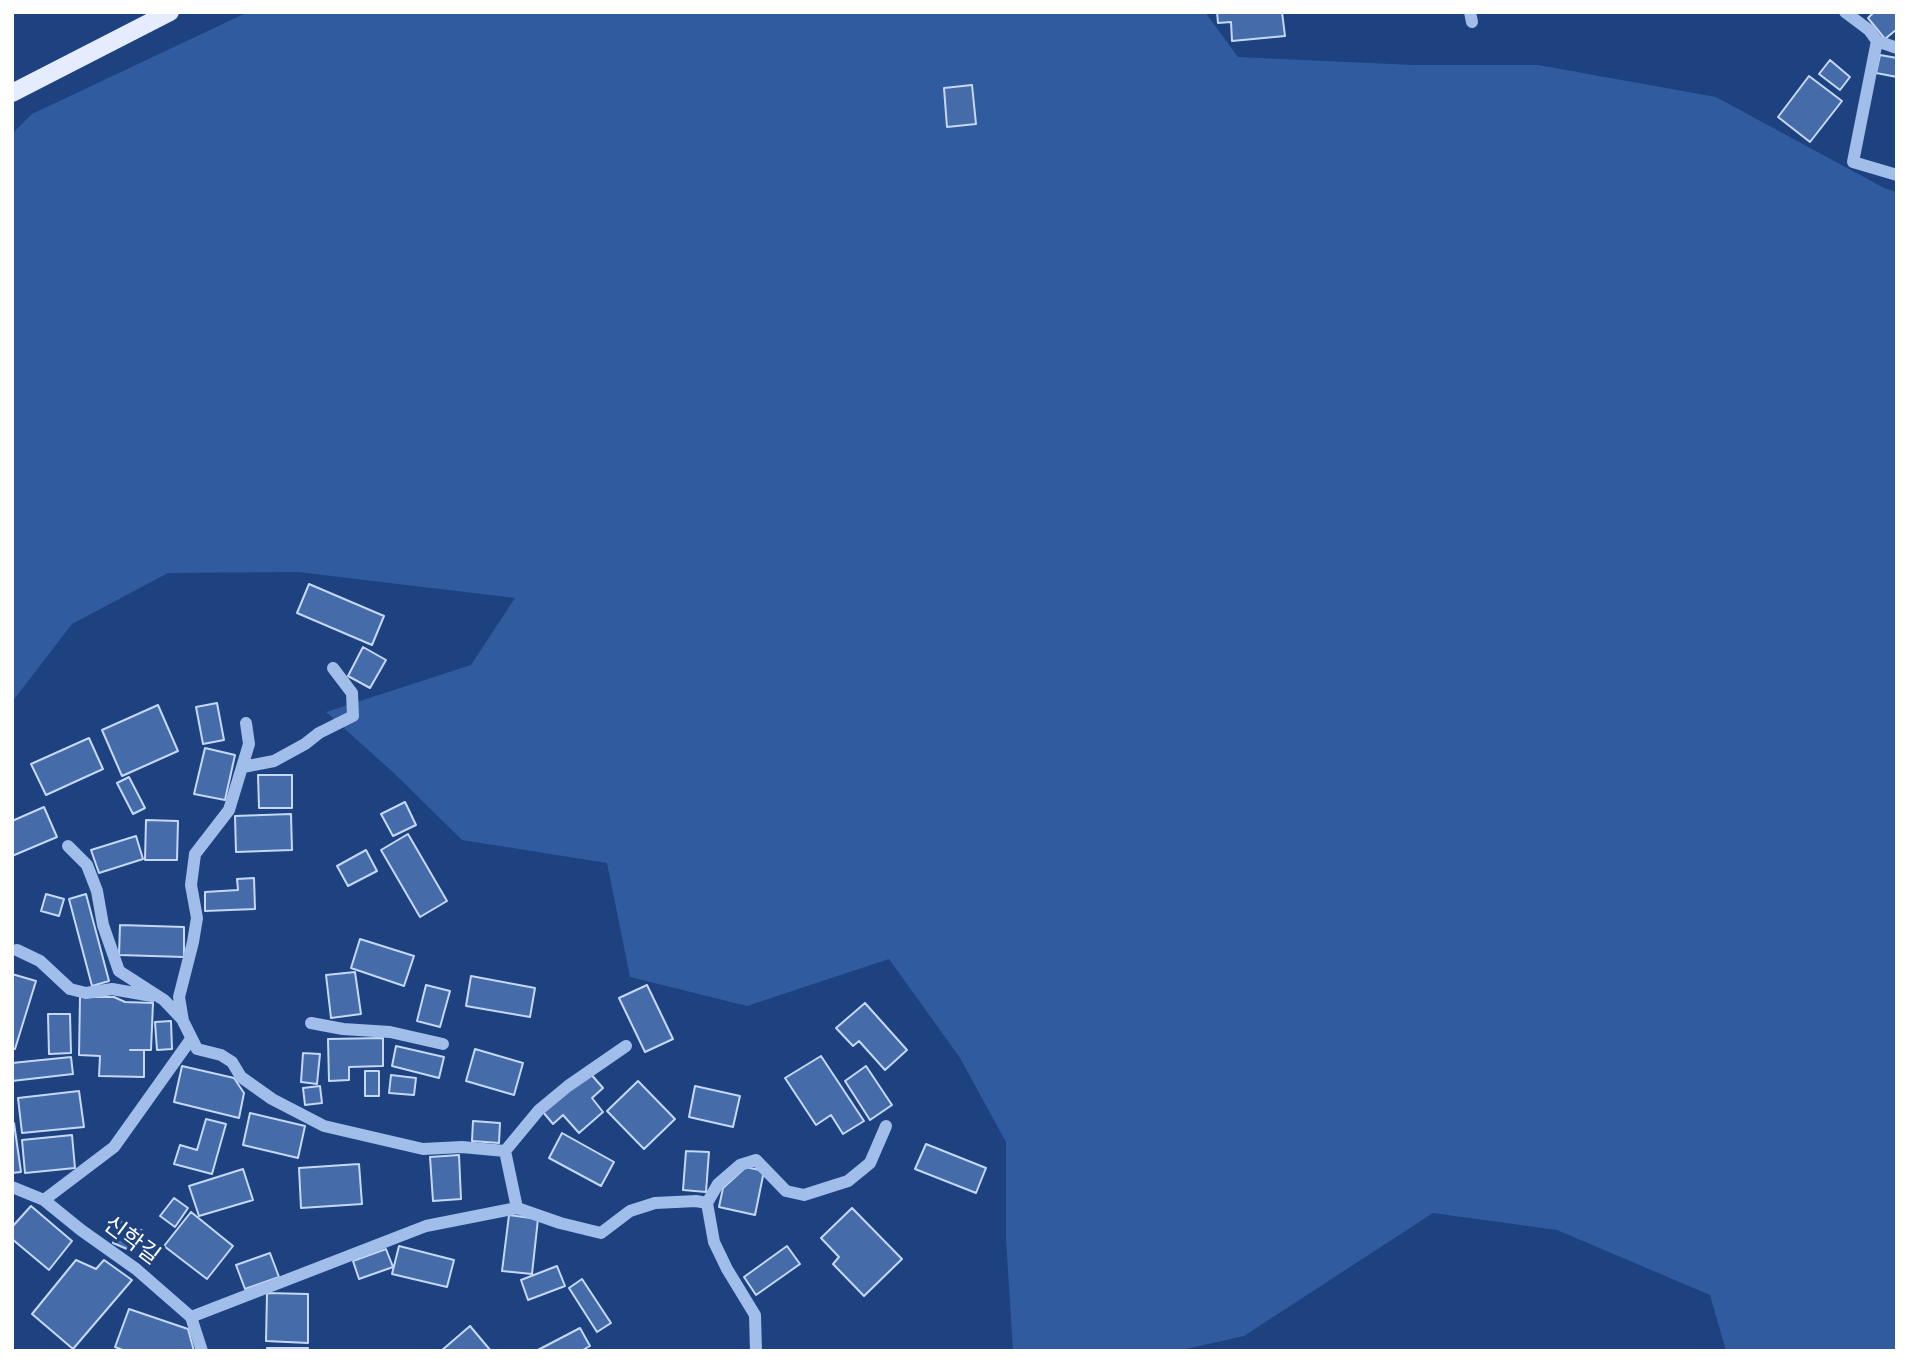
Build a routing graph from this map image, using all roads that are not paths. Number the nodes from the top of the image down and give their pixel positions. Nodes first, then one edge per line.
1 (170, 12) edge
2 (1845, 12) edge
3 (1877, 41) junction
4 (1897, 48) edge
5 (12, 93) edge
6 (1897, 175) edge
7 (333, 668) dead end
8 (246, 723) dead end
9 (243, 767) junction
10 (68, 846) dead end
11 (17, 950) dead end
12 (160, 997) junction
13 (183, 1021) junction
14 (311, 1023) dead end
15 (191, 1039) junction
16 (443, 1044) dead end
17 (626, 1046) dead end
18 (886, 1126) dead end
19 (505, 1151) junction
20 (12, 1187) edge
21 (44, 1200) junction
22 (706, 1203) junction
23 (517, 1208) junction
24 (191, 1317) junction
25 (202, 1351) edge
26 (756, 1351) edge

1 - 5 main road
2 - 3 street
3 - 4 street
3 - 6 street
7 - 9 street
8 - 9 street
9 - 13 street
10 - 12 street
11 - 12 street
12 - 13 street
13 - 15 street
14 - 16 street
15 - 19 street
15 - 21 street
17 - 19 street
18 - 22 street
19 - 23 street
20 - 21 street, 신학길
21 - 24 street, 신학길
22 - 23 street
22 - 26 street
23 - 24 street
24 - 25 street

